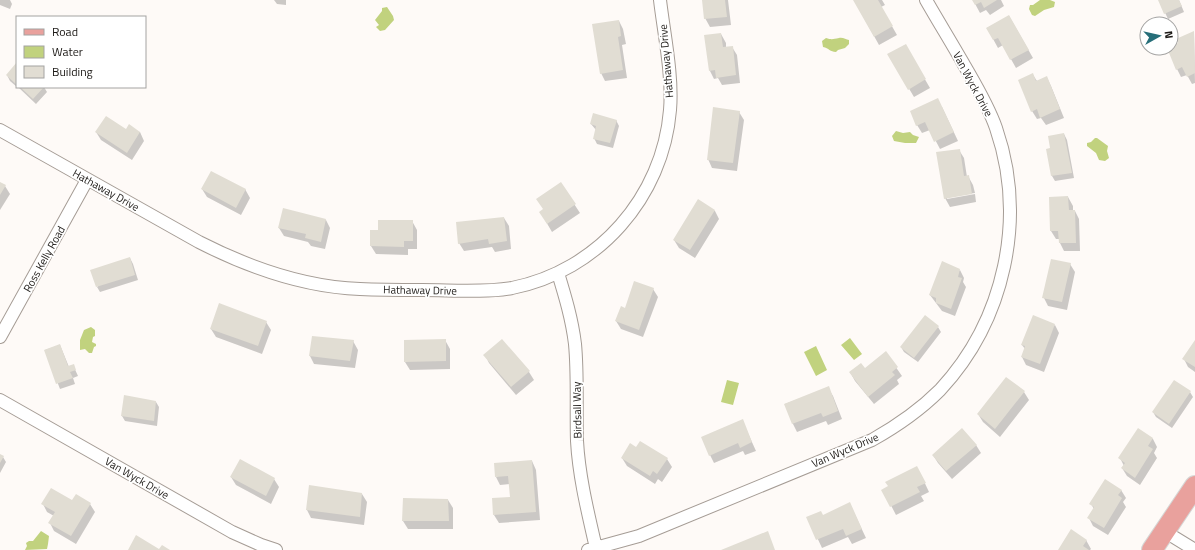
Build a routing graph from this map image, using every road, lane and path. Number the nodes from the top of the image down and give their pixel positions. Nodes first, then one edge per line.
1 (660, 0) edge
2 (926, 0) edge
3 (0, 130) edge
4 (87, 180) junction
5 (558, 273) junction
6 (0, 338) edge
7 (0, 400) edge
8 (1195, 486) edge
9 (1164, 531) junction
10 (592, 549) edge
11 (276, 550) edge
12 (1152, 550) edge
13 (1195, 550) edge

1 - 5 street, Hathaway Drive
2 - 10 street, Van Wyck Drive
3 - 4 street, Hathaway Drive
4 - 5 street, Hathaway Drive
4 - 6 street, Ross Kelly Road
5 - 10 street, Birdsall Way
7 - 11 street, Van Wyck Drive
8 - 9 main road
9 - 12 main road
9 - 13 street

